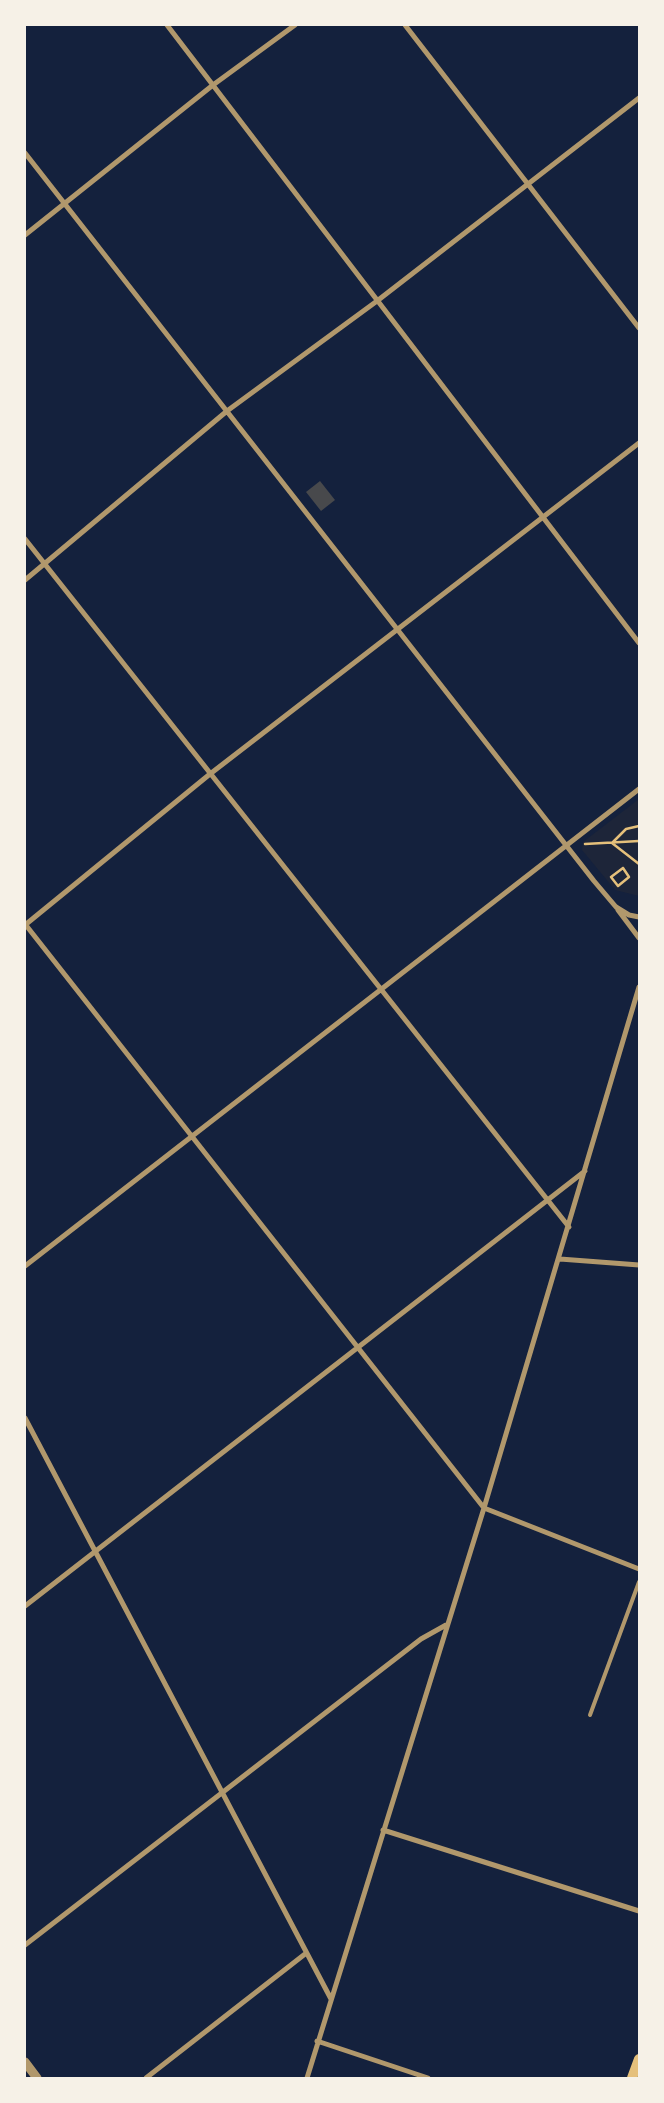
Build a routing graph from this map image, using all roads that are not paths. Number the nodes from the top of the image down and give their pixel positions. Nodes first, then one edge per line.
1 (167, 25) edge
2 (295, 25) edge
3 (405, 25) edge
4 (213, 85) junction
5 (639, 98) edge
6 (25, 153) edge
7 (528, 184) junction
8 (64, 204) junction
9 (25, 235) edge
10 (377, 301) junction
11 (639, 328) edge
12 (227, 411) junction
13 (639, 443) edge
14 (544, 517) junction
15 (25, 539) edge
16 (45, 564) junction
17 (25, 580) edge
18 (398, 630) junction
19 (639, 643) edge
20 (210, 774) junction
21 (639, 789) edge
22 (566, 844) junction
23 (616, 907) junction
24 (639, 917) edge
25 (25, 924) edge
26 (639, 938) edge
27 (639, 988) edge
28 (381, 989) junction
29 (191, 1136) junction
30 (585, 1170) junction
31 (548, 1200) junction
32 (569, 1227) junction
33 (560, 1259) junction
34 (639, 1265) edge
35 (25, 1266) edge
36 (359, 1347) junction
37 (25, 1418) edge
38 (484, 1508) junction
39 (95, 1552) junction
40 (639, 1569) edge
41 (639, 1582) edge
42 (25, 1606) edge
43 (446, 1625) junction
44 (590, 1715) dead end
45 (221, 1793) junction
46 (383, 1830) junction
47 (639, 1911) edge
48 (25, 1945) edge
49 (305, 1954) junction
50 (330, 1999) junction
51 (318, 2041) junction
52 (639, 2059) edge
53 (25, 2062) edge
54 (37, 2078) edge
55 (146, 2078) edge
56 (307, 2078) edge
57 (428, 2078) edge
58 (632, 2078) edge

1 - 4 street
2 - 4 street
3 - 7 street
4 - 8 street
4 - 10 street
5 - 7 street
6 - 8 street
7 - 10 street
7 - 11 street
8 - 9 street
8 - 12 street
10 - 12 street
10 - 14 street
12 - 16 street
12 - 18 street
13 - 14 street
14 - 18 street
14 - 19 street
15 - 16 street
16 - 17 street
16 - 20 street
18 - 20 street
18 - 22 street
20 - 25 street
20 - 28 street
21 - 22 street
22 - 23 street
22 - 28 street
23 - 24 street
23 - 26 street
25 - 29 street
27 - 30 street
28 - 29 street
28 - 31 street
29 - 35 street
29 - 36 street
30 - 31 street
30 - 32 street
31 - 32 street
31 - 36 street
32 - 33 street
33 - 34 street
33 - 38 street
36 - 38 street
36 - 39 street
37 - 39 street
38 - 40 street
38 - 43 street
39 - 42 street
39 - 45 street
41 - 44 lane
43 - 45 street
43 - 46 street
45 - 48 street
45 - 49 street
46 - 47 street
46 - 50 street
49 - 50 street
49 - 55 street
50 - 51 street
51 - 56 street
51 - 57 street
52 - 58 main road
53 - 54 street

